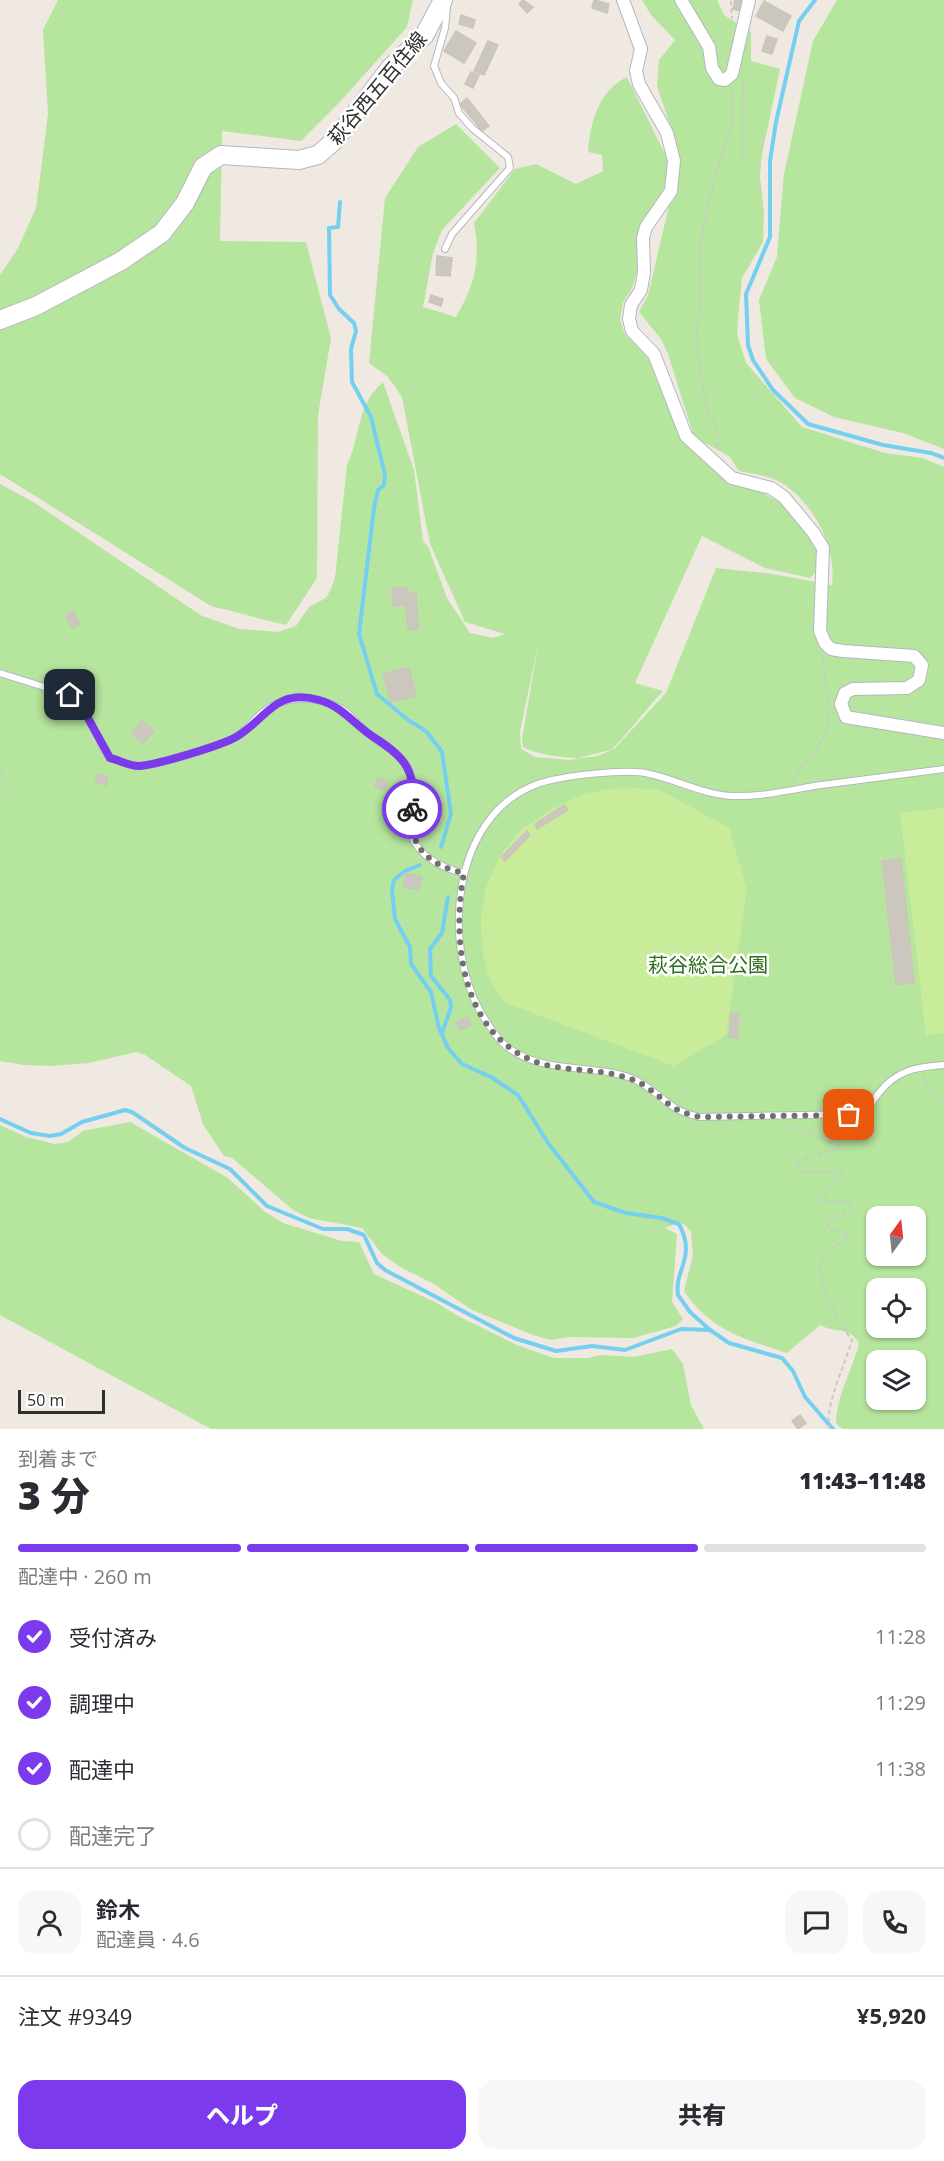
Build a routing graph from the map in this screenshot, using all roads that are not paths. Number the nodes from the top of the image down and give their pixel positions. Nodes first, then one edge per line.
1 (443, 0) edge
2 (448, 0) edge
3 (623, 0) edge
4 (681, 0) edge
5 (748, 0) edge
6 (446, 249) dead end
7 (0, 320) edge
8 (0, 673) edge
9 (944, 733) edge
10 (944, 769) edge
11 (464, 873) junction
12 (944, 1065) edge

1 - 7 main road, 萩谷西五百住線
2 - 6 lane
3 - 9 street
4 - 5 street
8 - 11 lane
10 - 11 lane
11 - 12 lane

